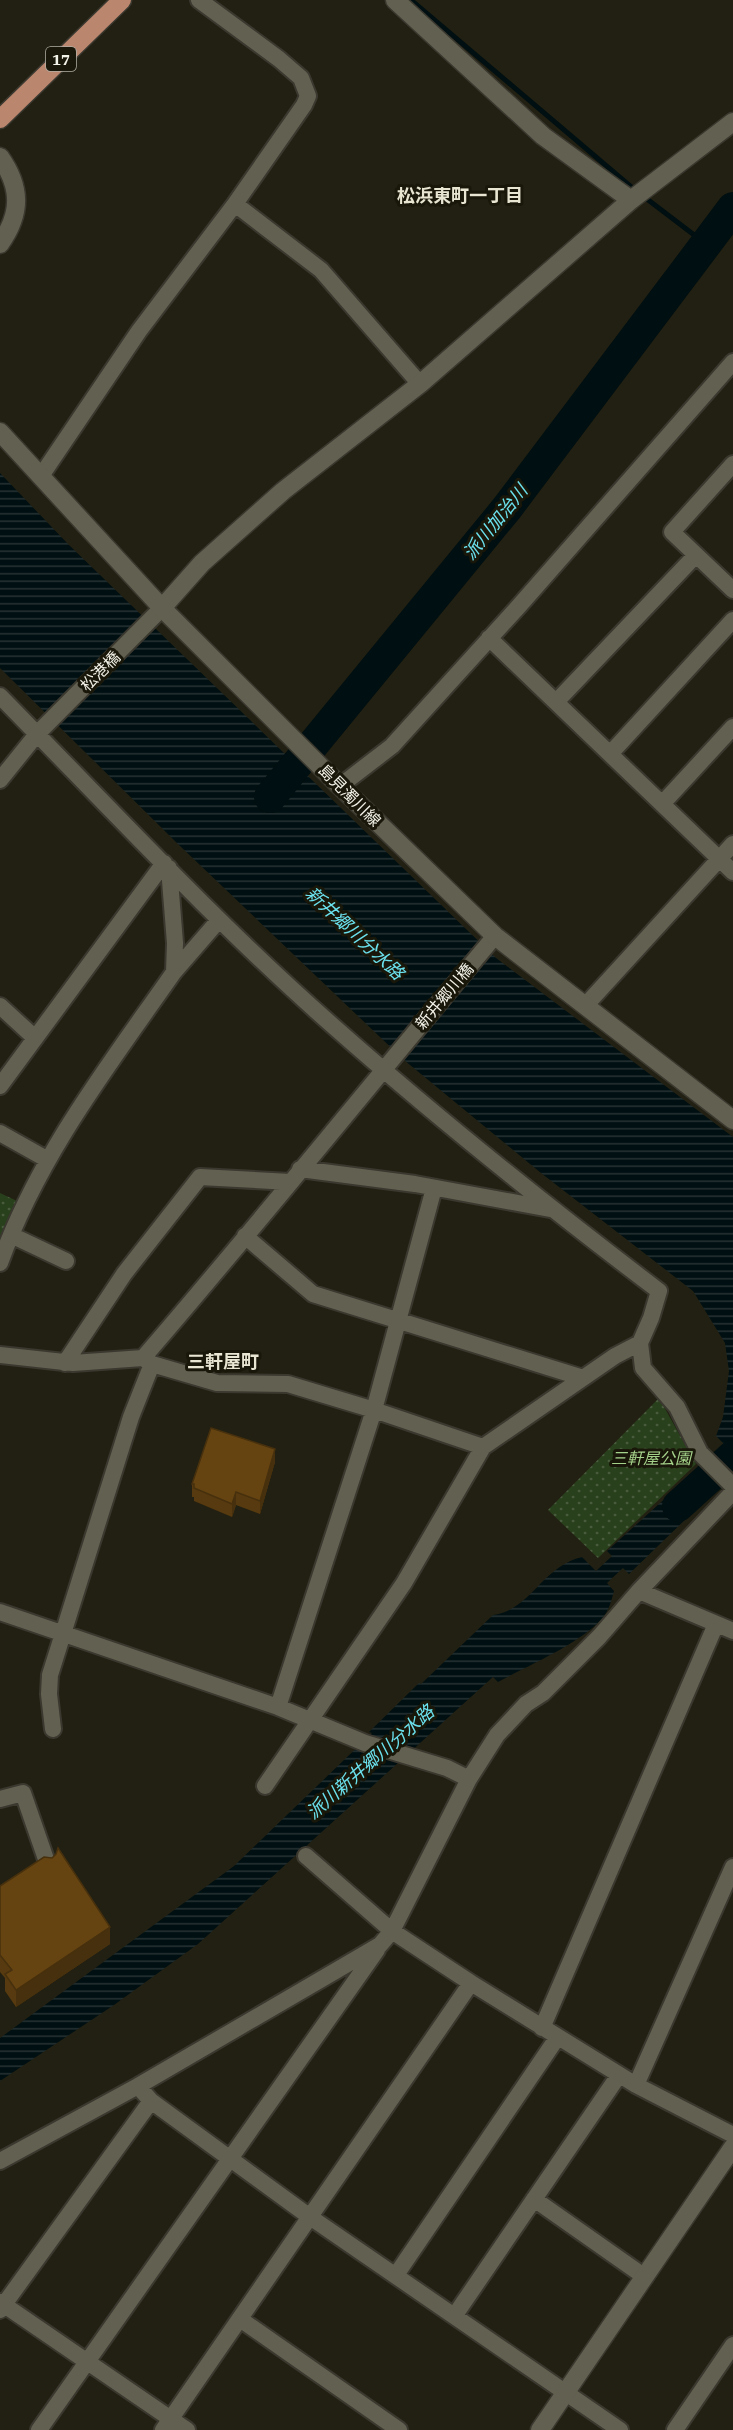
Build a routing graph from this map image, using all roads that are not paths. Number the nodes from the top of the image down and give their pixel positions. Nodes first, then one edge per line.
1 (122, 0) edge
2 (200, 0) edge
3 (395, 0) edge
4 (0, 119) edge
5 (733, 122) edge
6 (0, 157) edge
7 (630, 200) junction
8 (235, 204) junction
9 (0, 244) edge
10 (733, 362) edge
11 (420, 384) junction
12 (0, 432) edge
13 (733, 464) edge
14 (41, 476) junction
15 (696, 555) junction
16 (733, 590) edge
17 (162, 608) junction
18 (733, 620) edge
19 (489, 638) junction
20 (0, 696) edge
21 (556, 702) junction
22 (733, 727) edge
23 (38, 734) junction
24 (610, 754) junction
25 (0, 780) edge
26 (340, 786) junction
27 (662, 804) junction
28 (733, 844) edge
29 (719, 860) junction
30 (166, 866) junction
31 (733, 872) edge
32 (219, 920) junction
33 (495, 936) junction
34 (174, 972) junction
35 (0, 1006) edge
36 (585, 1006) junction
37 (35, 1038) junction
38 (388, 1062) junction
39 (0, 1086) edge
40 (733, 1120) edge
41 (0, 1133) edge
42 (48, 1160) junction
43 (295, 1175) junction
44 (434, 1188) junction
45 (551, 1209) junction
46 (11, 1235) junction
47 (245, 1236) junction
48 (66, 1261) dead end
49 (0, 1263) edge
50 (398, 1319) junction
51 (640, 1343) junction
52 (0, 1355) edge
53 (148, 1361) junction
54 (65, 1363) junction
55 (583, 1378) junction
56 (374, 1410) junction
57 (483, 1447) junction
58 (733, 1486) edge
59 (733, 1492) edge
60 (639, 1591) junction
61 (0, 1612) edge
62 (716, 1624) junction
63 (733, 1631) edge
64 (65, 1634) junction
65 (278, 1707) junction
66 (311, 1721) junction
67 (53, 1729) dead end
68 (469, 1779) junction
69 (265, 1786) dead end
70 (0, 1799) edge
71 (306, 1856) dead end
72 (48, 1865) edge
73 (733, 1867) edge
74 (392, 1931) junction
75 (381, 1945) junction
76 (471, 1983) junction
77 (542, 2028) junction
78 (557, 2038) junction
79 (619, 2075) junction
80 (636, 2085) junction
81 (138, 2086) junction
82 (151, 2101) junction
83 (733, 2135) edge
84 (733, 2147) edge
85 (229, 2158) junction
86 (0, 2161) edge
87 (534, 2199) junction
88 (310, 2217) junction
89 (396, 2275) junction
90 (645, 2277) junction
91 (1, 2305) edge
92 (455, 2315) junction
93 (240, 2319) junction
94 (733, 2345) edge
95 (88, 2362) junction
96 (566, 2392) junction
97 (167, 2424) edge
98 (39, 2430) edge
99 (187, 2430) edge
100 (399, 2430) edge
101 (540, 2430) edge
102 (620, 2430) edge
103 (675, 2430) edge

1 - 4 main road, 17
2 - 8 street
3 - 7 street
5 - 7 street
6 - 9 street
7 - 11 street
8 - 11 street
8 - 14 street
10 - 19 street
11 - 17 street
12 - 14 street, 島見濁川線
13 - 15 street
14 - 17 street, 島見濁川線
15 - 16 street
15 - 21 street
17 - 23 street, 松港橋
17 - 26 street, 島見濁川線
18 - 24 street
19 - 21 street
19 - 26 street
20 - 23 street
21 - 24 street
22 - 27 street
23 - 25 street, 松港橋
23 - 30 street
24 - 27 street
26 - 33 street, 島見濁川線
27 - 29 street
28 - 29 street
29 - 31 street
29 - 36 street
30 - 32 street
30 - 34 street
30 - 37 street
32 - 34 street
32 - 38 street
33 - 36 street, 島見濁川線
33 - 38 street, 新井郷川橋
34 - 42 street
35 - 37 street
36 - 40 street, 島見濁川線
37 - 39 street
38 - 43 street, 新井郷川橋
38 - 45 street
41 - 42 street
42 - 46 street
43 - 44 street
43 - 47 street, 新井郷川橋
43 - 54 street
44 - 45 street
44 - 50 street
45 - 51 street
46 - 48 street
46 - 49 street
47 - 50 street
47 - 53 street, 新井郷川橋
50 - 55 street
50 - 56 street
51 - 55 street
51 - 58 street
52 - 54 street
53 - 54 street
53 - 56 street
53 - 64 street, 新井郷川橋
55 - 57 street
56 - 57 street
56 - 65 street
57 - 66 street
59 - 60 street
60 - 62 street
60 - 68 street
61 - 64 street
62 - 63 street
62 - 77 street
64 - 65 street
64 - 67 street, 新井郷川橋
65 - 66 street
66 - 68 street
66 - 69 street
68 - 74 street
70 - 72 street
71 - 74 street
73 - 80 street
74 - 75 street
74 - 76 street
75 - 81 street
75 - 85 street
76 - 77 street
76 - 88 street
77 - 78 street
78 - 79 street
78 - 89 street
79 - 80 street
79 - 87 street
80 - 83 street
81 - 82 street
81 - 86 street
82 - 85 street
82 - 91 street
84 - 90 street
85 - 88 street
85 - 95 street
87 - 90 street
87 - 92 street
88 - 89 street
88 - 93 street
89 - 92 street
90 - 96 street
91 - 95 street
92 - 96 street
93 - 97 street
93 - 100 street
94 - 103 street
95 - 97 street
95 - 98 street
96 - 101 street
96 - 102 street
97 - 99 street

